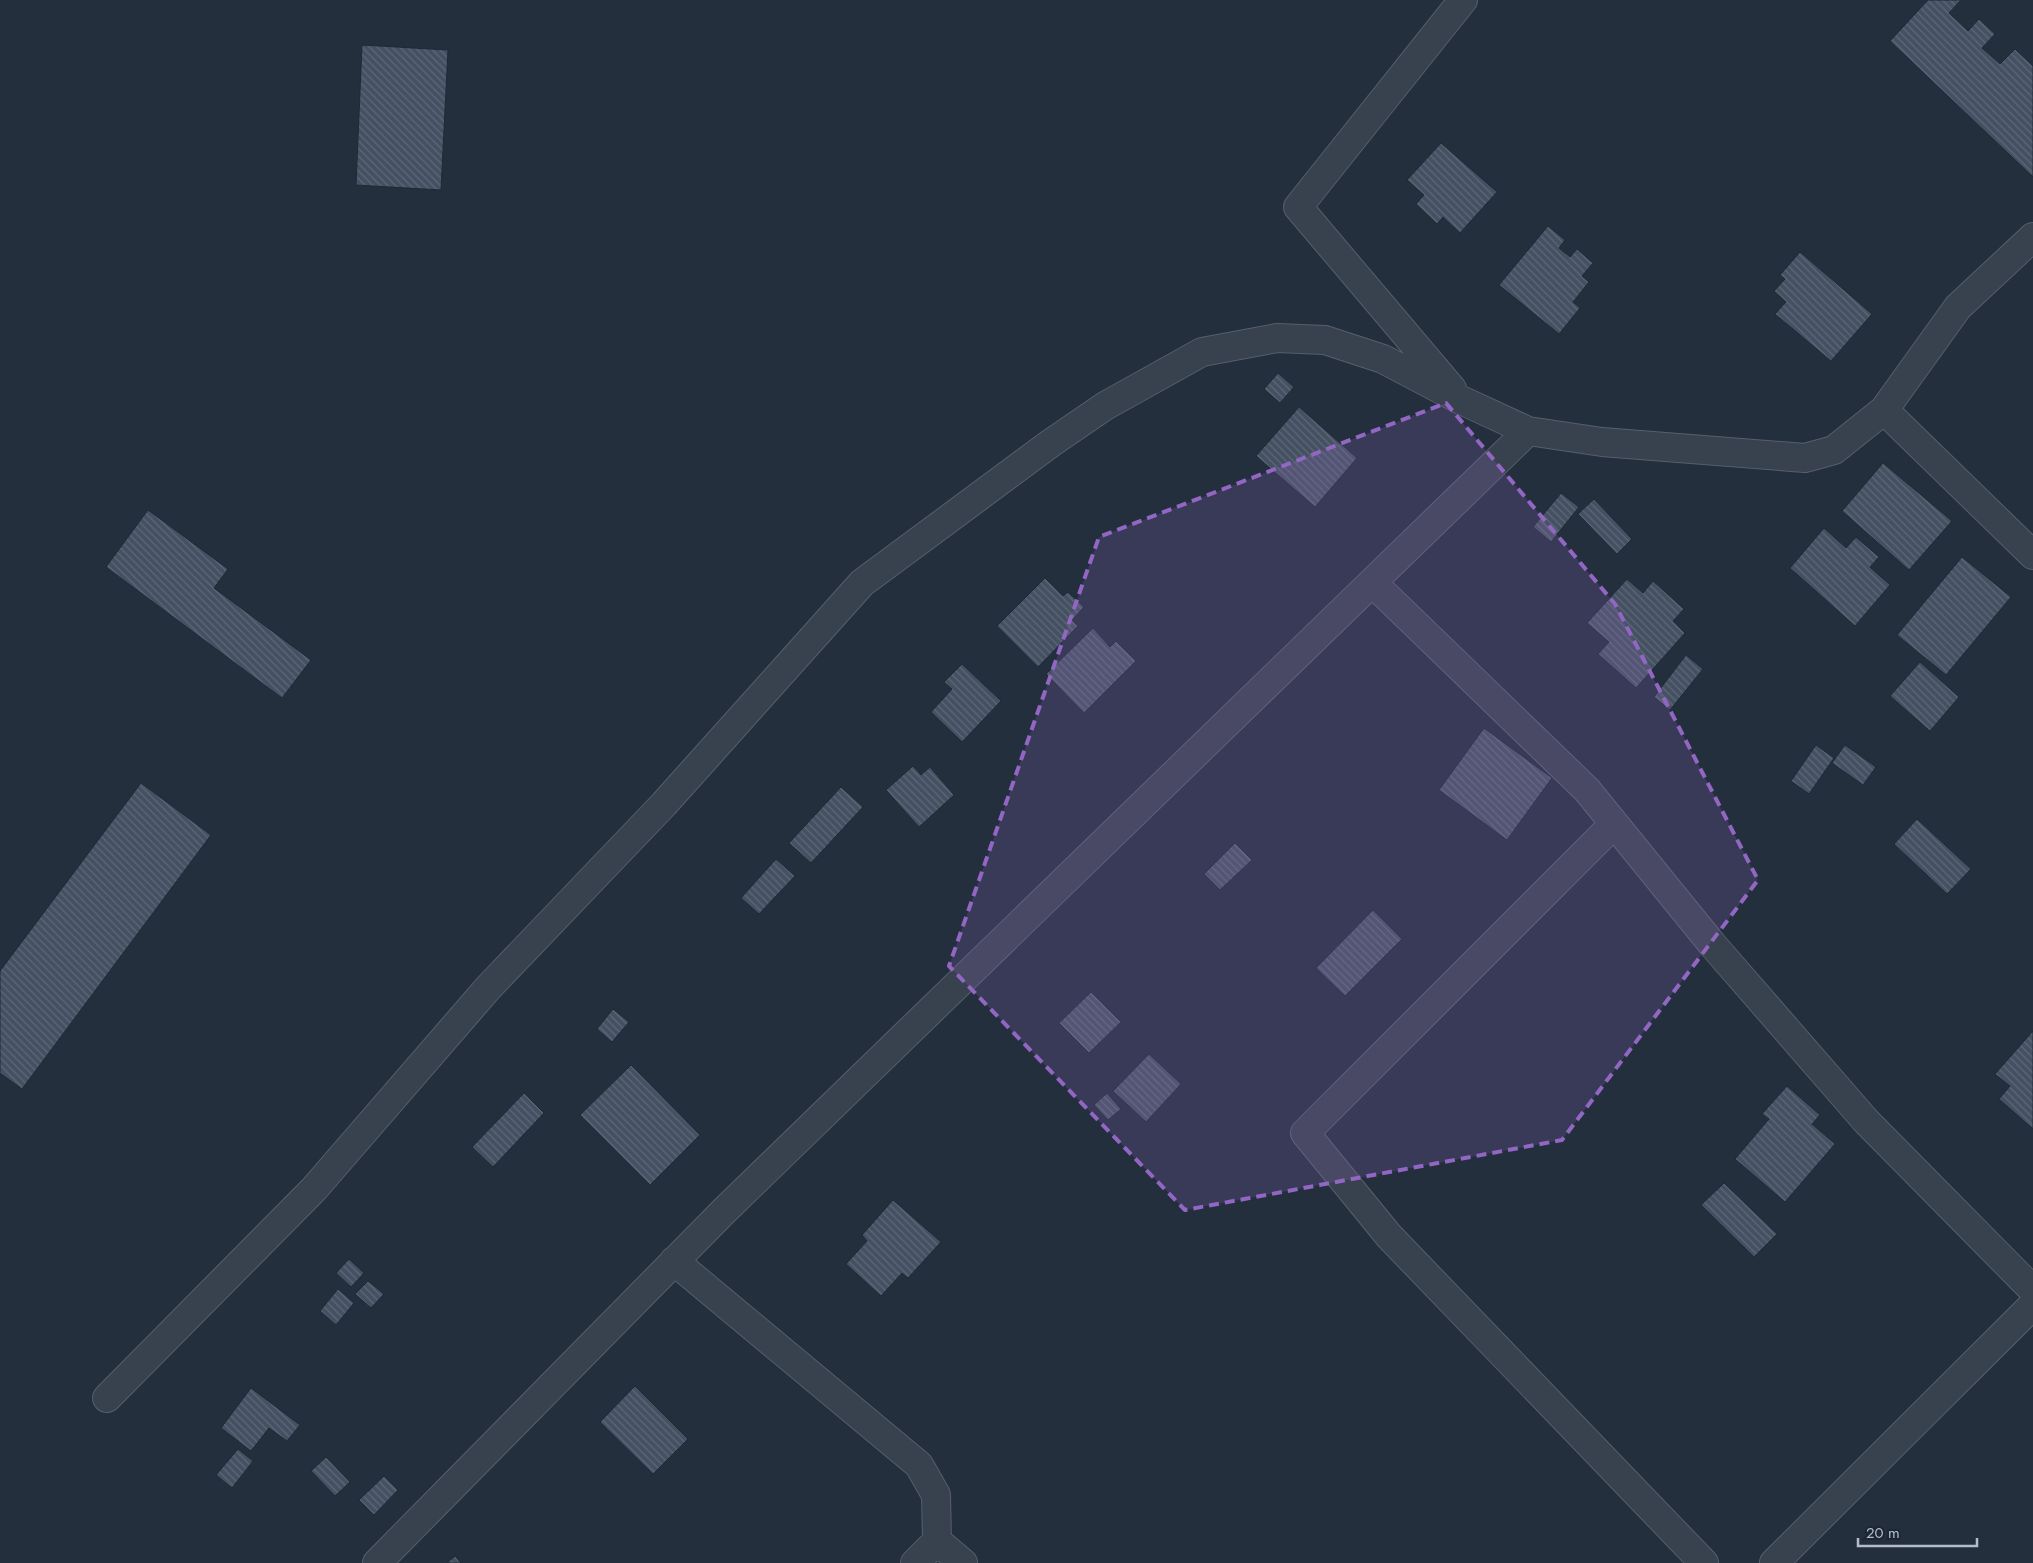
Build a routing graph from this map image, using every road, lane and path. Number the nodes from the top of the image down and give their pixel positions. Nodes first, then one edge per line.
1 (1464, 0) edge
2 (2033, 237) edge
3 (1460, 400) junction
4 (1884, 410) junction
5 (1528, 431) junction
6 (2033, 555) edge
7 (1371, 584) junction
8 (1614, 824) junction
9 (674, 1261) junction
10 (2033, 1290) edge
11 (2033, 1305) edge
12 (108, 1398) dead end
13 (937, 1541) junction
14 (377, 1563) edge
15 (915, 1563) edge
16 (962, 1563) edge
17 (1704, 1563) edge
18 (1774, 1563) edge

1 - 3 street
2 - 4 street
3 - 5 street
3 - 12 street
4 - 5 street
4 - 6 street
5 - 7 street
7 - 8 street
7 - 9 street
8 - 10 street
8 - 17 street
9 - 13 street
9 - 14 street
11 - 18 street
13 - 15 street
13 - 16 street

